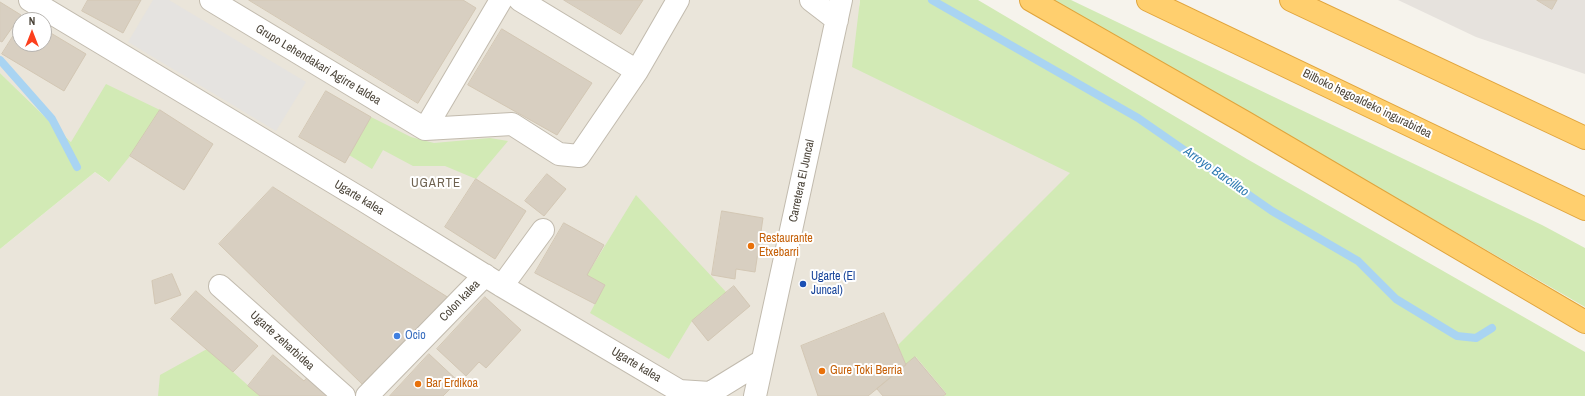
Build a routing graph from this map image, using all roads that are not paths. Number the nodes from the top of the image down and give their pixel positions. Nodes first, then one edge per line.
1 (30, 0) edge
2 (211, 0) edge
3 (501, 0) edge
4 (520, 0) edge
5 (678, 0) edge
6 (811, 0) edge
7 (1031, 0) edge
8 (1148, 0) edge
9 (1291, 0) edge
10 (839, 10) edge
11 (637, 71) junction
12 (425, 129) junction
13 (1583, 137) edge
14 (1585, 208) edge
15 (543, 230) dead end
16 (494, 280) junction
17 (220, 286) dead end
18 (1585, 322) edge
19 (762, 361) junction
20 (683, 393) edge
21 (344, 396) edge
22 (367, 396) edge
23 (755, 396) edge

1 - 16 street, Ugarte kalea
2 - 12 street, Grupo Lehendakari Agirre taldea
3 - 12 street
4 - 11 street
5 - 11 street
6 - 10 street
7 - 18 highway
8 - 14 highway, Bilboko hegoaldeko ingurabidea
9 - 13 highway
10 - 19 street, Carretera El Juncal
11 - 12 street
15 - 16 street, Colon kalea
16 - 20 street, Ugarte kalea
16 - 22 street, Colon kalea
17 - 21 street, Ugarte zeharbidea
19 - 20 street
19 - 23 street, Carretera El Juncal

